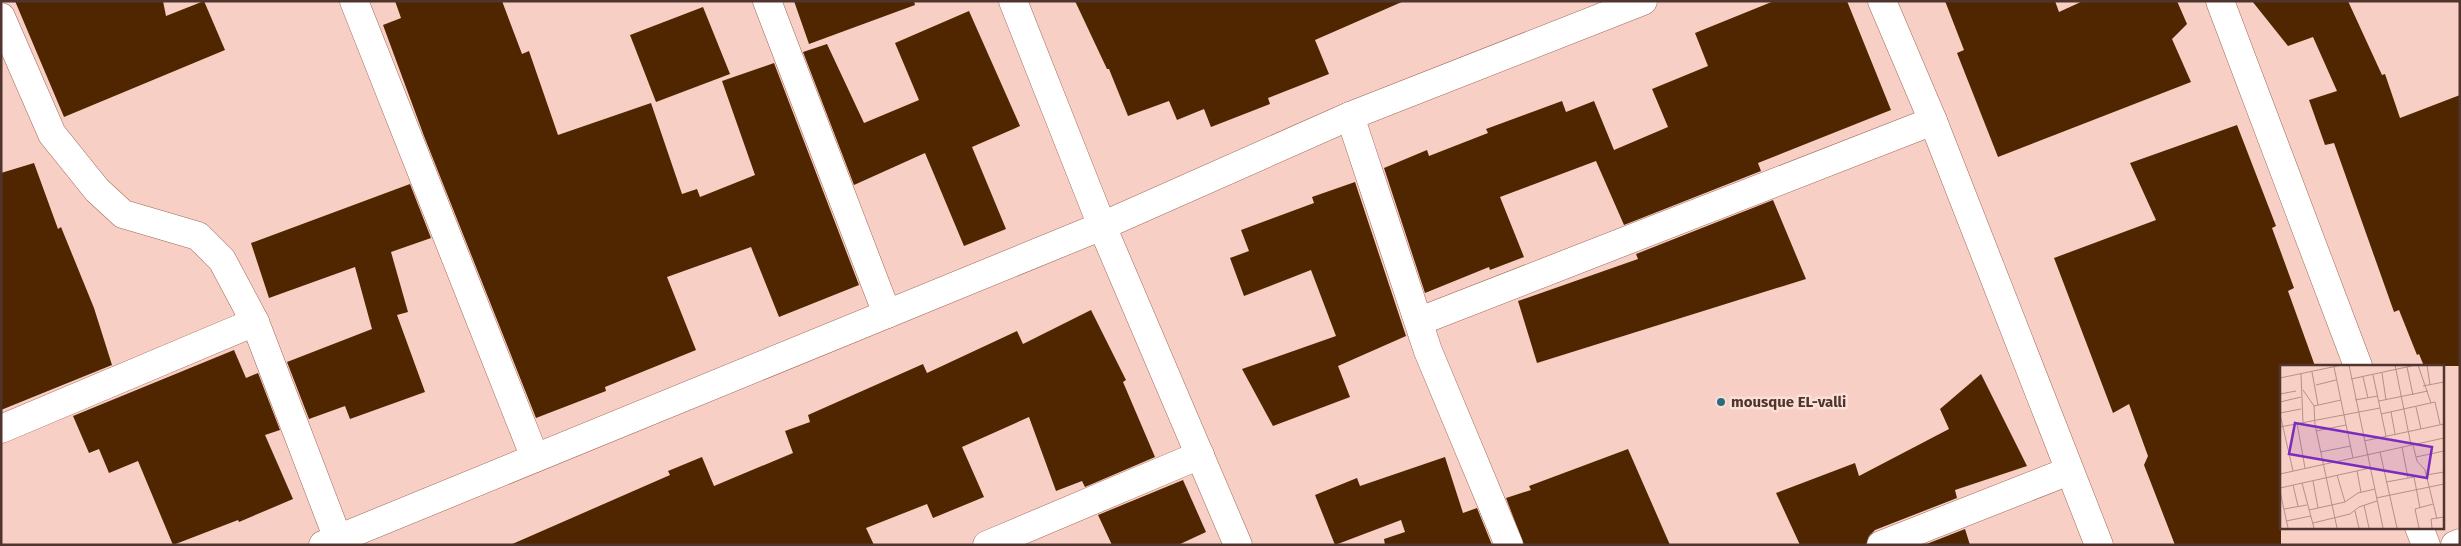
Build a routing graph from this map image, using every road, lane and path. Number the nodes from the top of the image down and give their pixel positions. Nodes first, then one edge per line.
1 (354, 1) edge
2 (767, 1) edge
3 (1643, 1) edge
4 (1882, 1) edge
5 (2220, 1) edge
6 (1018, 3) edge
7 (1, 17) edge
8 (9, 50) edge
9 (1350, 116) junction
10 (1933, 121) junction
11 (1102, 226) junction
12 (887, 314) junction
13 (1420, 321) junction
14 (255, 322) junction
15 (2358, 365) edge
16 (1, 429) edge
17 (1200, 455) junction
18 (535, 458) junction
19 (2069, 471) junction
20 (2419, 528) edge
21 (377, 535) edge
22 (331, 542) edge
23 (1003, 542) edge
24 (2460, 543) edge
25 (1238, 545) edge
26 (1509, 545) edge
27 (1881, 545) edge
28 (2099, 545) edge
29 (2426, 545) edge
30 (2455, 545) edge

1 - 18 street
2 - 12 street
3 - 9 street
4 - 10 street
5 - 15 street
6 - 11 street
7 - 8 street
8 - 14 street
9 - 11 street
9 - 13 street
10 - 13 street
10 - 19 street
11 - 12 street
11 - 17 street
12 - 18 street
13 - 26 street
14 - 16 street
14 - 22 street
17 - 23 street
17 - 25 street
18 - 21 street
19 - 27 street
19 - 28 street
20 - 29 street
21 - 22 street
24 - 30 street

